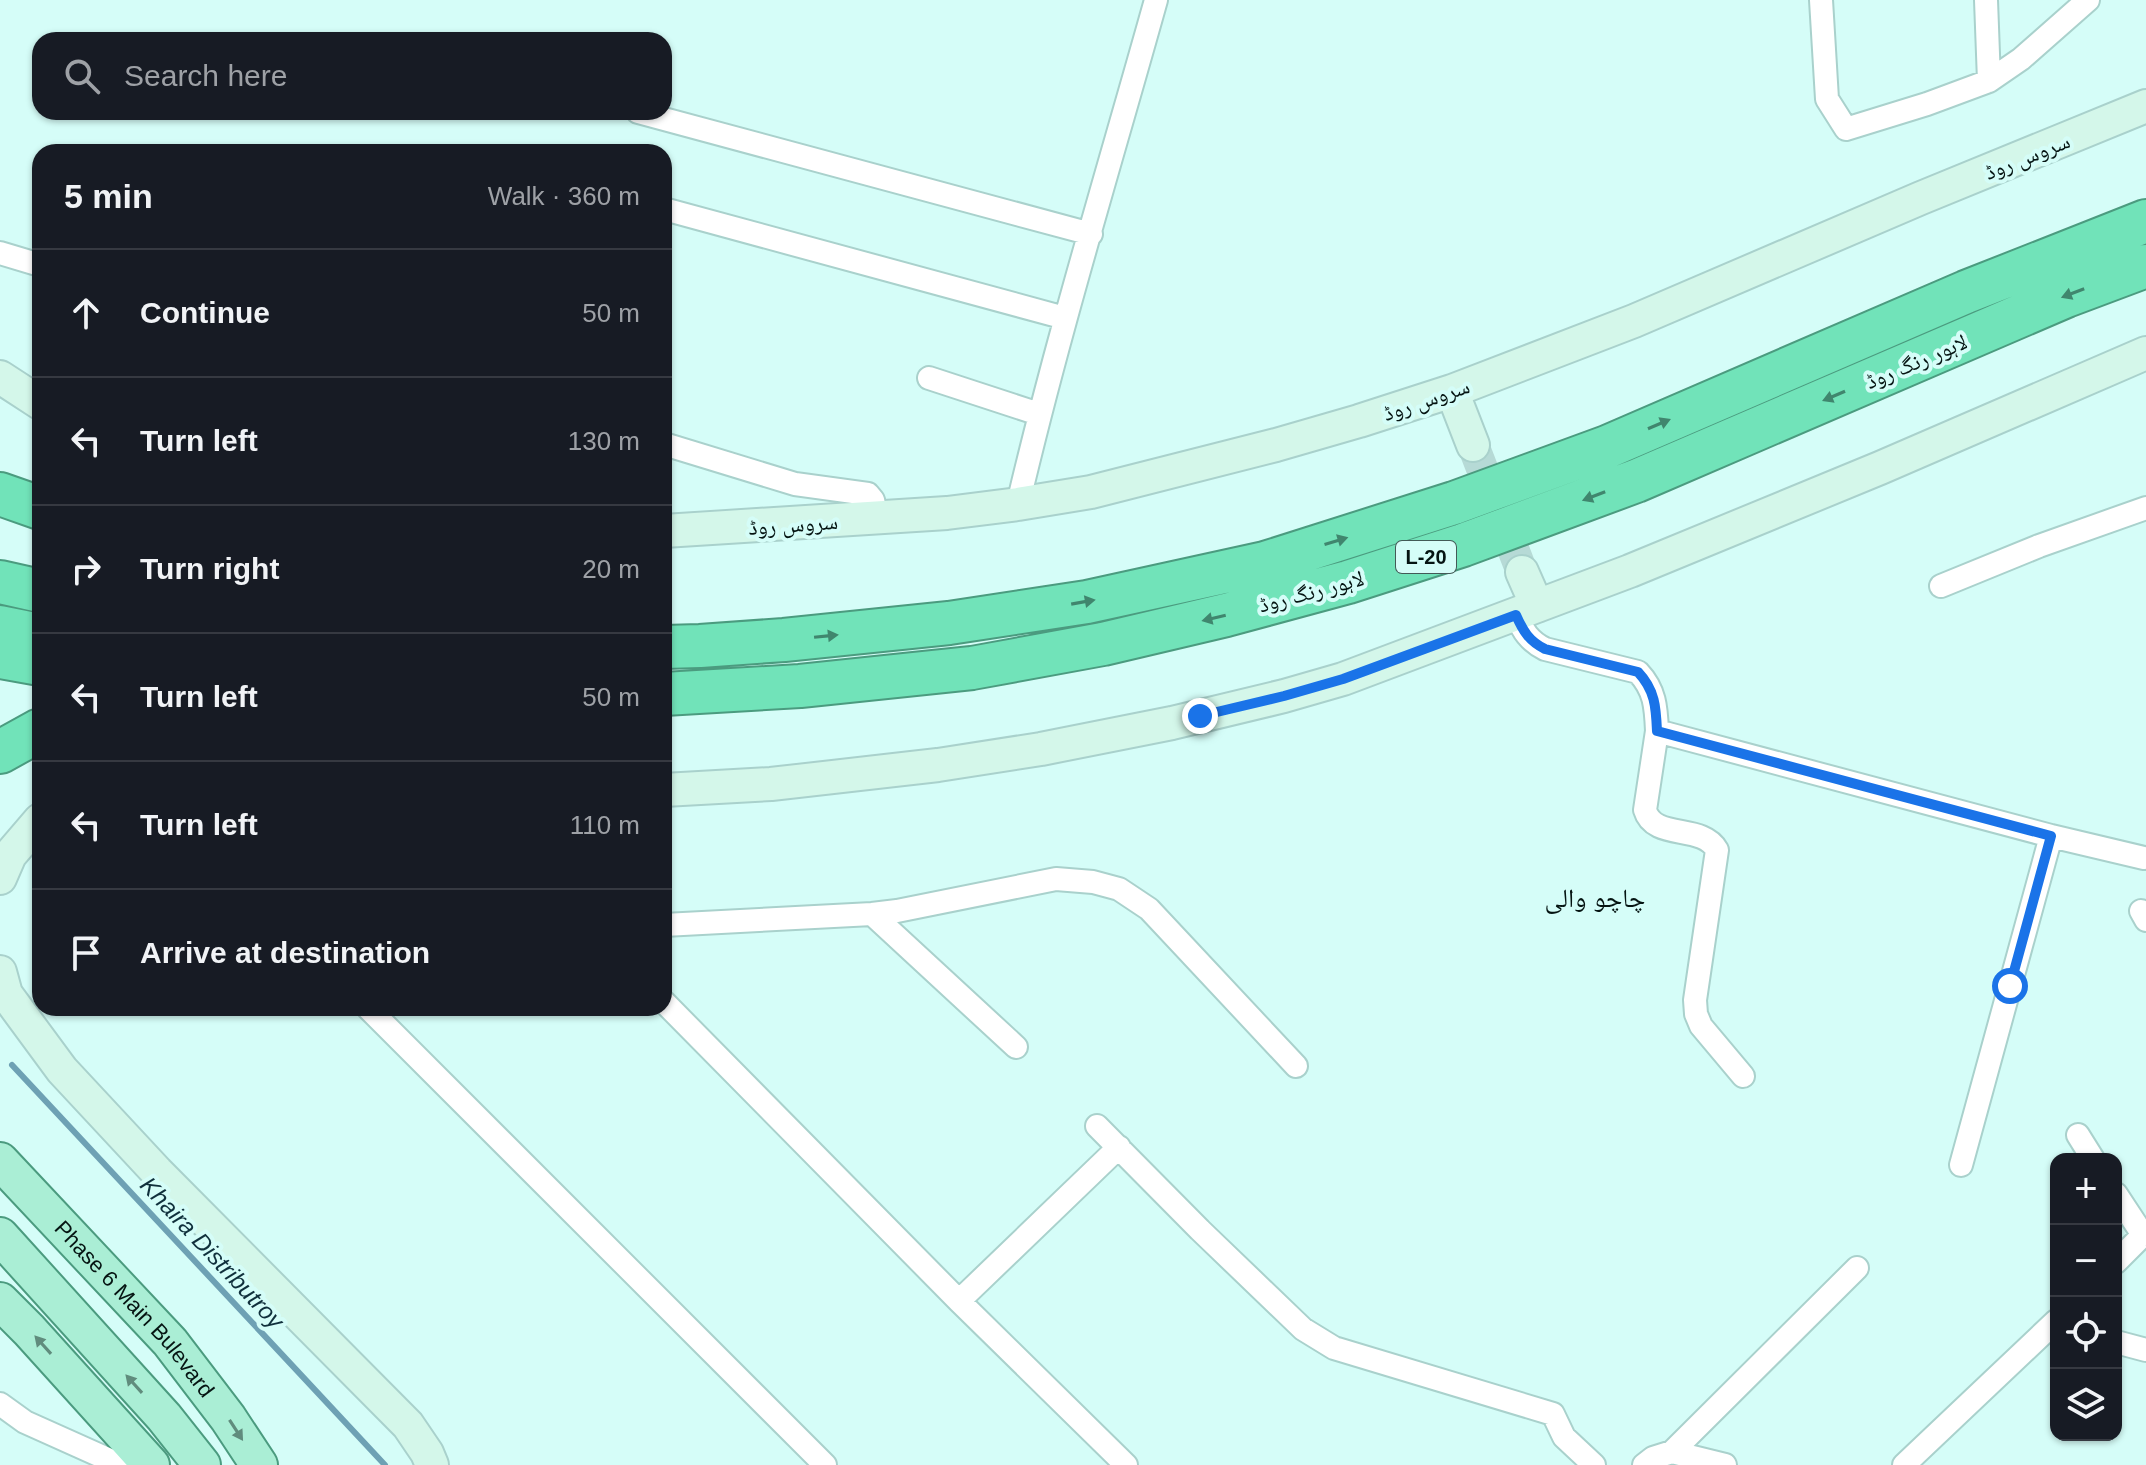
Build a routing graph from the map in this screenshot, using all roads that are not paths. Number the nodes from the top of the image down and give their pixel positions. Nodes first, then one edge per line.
1 (1156, 0) edge
2 (1821, 0) edge
3 (1986, 0) edge
4 (2088, 0) edge
5 (1989, 81) junction
6 (2146, 106) edge
7 (668, 120) edge
8 (672, 211) edge
9 (2146, 221) edge
10 (1091, 234) junction
11 (0, 253) edge
12 (32, 263) edge
13 (2146, 266) edge
14 (1065, 318) junction
15 (2146, 353) edge
16 (0, 377) edge
17 (929, 378) dead end
18 (1452, 391) junction
19 (32, 398) edge
20 (1039, 414) junction
21 (1473, 445) tunnel mouth
22 (672, 446) edge
23 (0, 494) edge
24 (1018, 504) junction
25 (32, 505) edge
26 (2146, 508) edge
27 (877, 518) junction
28 (672, 531) edge
29 (1522, 572) tunnel mouth
30 (0, 582) edge
31 (1941, 586) dead end
32 (32, 589) edge
33 (1527, 610) junction
34 (0, 627) edge
35 (672, 627) edge
36 (32, 633) edge
37 (784, 640) junction
38 (672, 647) edge
39 (0, 657) edge
40 (32, 663) edge
41 (672, 694) edge
42 (1657, 731) junction
43 (32, 734) edge
44 (0, 752) edge
45 (672, 790) edge
46 (32, 829) edge
47 (2051, 836) junction
48 (2144, 858) dead end
49 (0, 878) edge
50 (872, 914) junction
51 (672, 925) edge
52 (0, 972) edge
53 (672, 1010) edge
54 (376, 1016) edge
55 (1016, 1047) dead end
56 (1296, 1066) dead end
57 (1743, 1076) dead end
58 (1097, 1126) dead end
59 (2078, 1135) dead end
60 (1119, 1147) junction
61 (2089, 1153) edge
62 (0, 1161) edge
63 (1961, 1165) dead end
64 (2122, 1203) edge
65 (2144, 1234) edge
66 (0, 1236) edge
67 (2122, 1256) edge
68 (1857, 1268) dead end
69 (0, 1301) edge
70 (959, 1301) junction
71 (2050, 1328) edge
72 (2122, 1344) edge
73 (2146, 1350) edge
74 (0, 1404) edge
75 (1672, 1452) junction
76 (74, 1455) edge
77 (121, 1465) edge
78 (151, 1465) edge
79 (202, 1465) edge
80 (259, 1465) edge
81 (432, 1465) edge
82 (825, 1465) edge
83 (1126, 1465) edge
84 (1594, 1465) edge
85 (1644, 1465) edge
86 (1725, 1465) edge
87 (1904, 1465) edge

1 - 10 street
2 - 5 street
3 - 5 street
4 - 5 street
6 - 18 street, سروس روڈ
7 - 10 street
8 - 14 street
37 -> 9 highway, لاہور رنگ روڈ / L-20
10 - 14 street
11 - 12 street
13 -> 41 highway, لاہور رنگ روڈ / L-20
14 - 20 street
15 - 33 street
16 - 19 street
17 - 20 street
18 - 21 street
18 - 24 street, سروس روڈ
20 - 24 street
22 - 27 street
23 - 25 highway
24 - 27 street, سروس روڈ
26 - 31 street
27 - 28 street, سروس روڈ
29 - 33 street
30 - 32 highway
33 - 42 street
33 - 45 street
34 - 36 highway
35 - 37 highway
37 - 38 highway, لاہور رنگ روڈ / L-20
39 - 40 highway
42 - 47 street
42 - 57 street
43 - 44 highway
46 - 49 street
47 - 48 street
47 - 63 street
50 - 51 street
50 - 55 street
50 - 56 street
52 - 81 street
53 - 70 street
54 - 82 street
58 - 60 street
59 - 61 street
60 - 70 street
60 - 84 street
62 -> 80 main road, Phase 6 Main Bulevard
64 - 65 street
65 - 67 street
79 -> 66 main road
68 - 75 street
78 -> 69 main road
70 - 83 street
71 - 87 street
72 - 73 street
74 - 76 street
75 - 85 street
75 - 86 street
76 - 77 street

